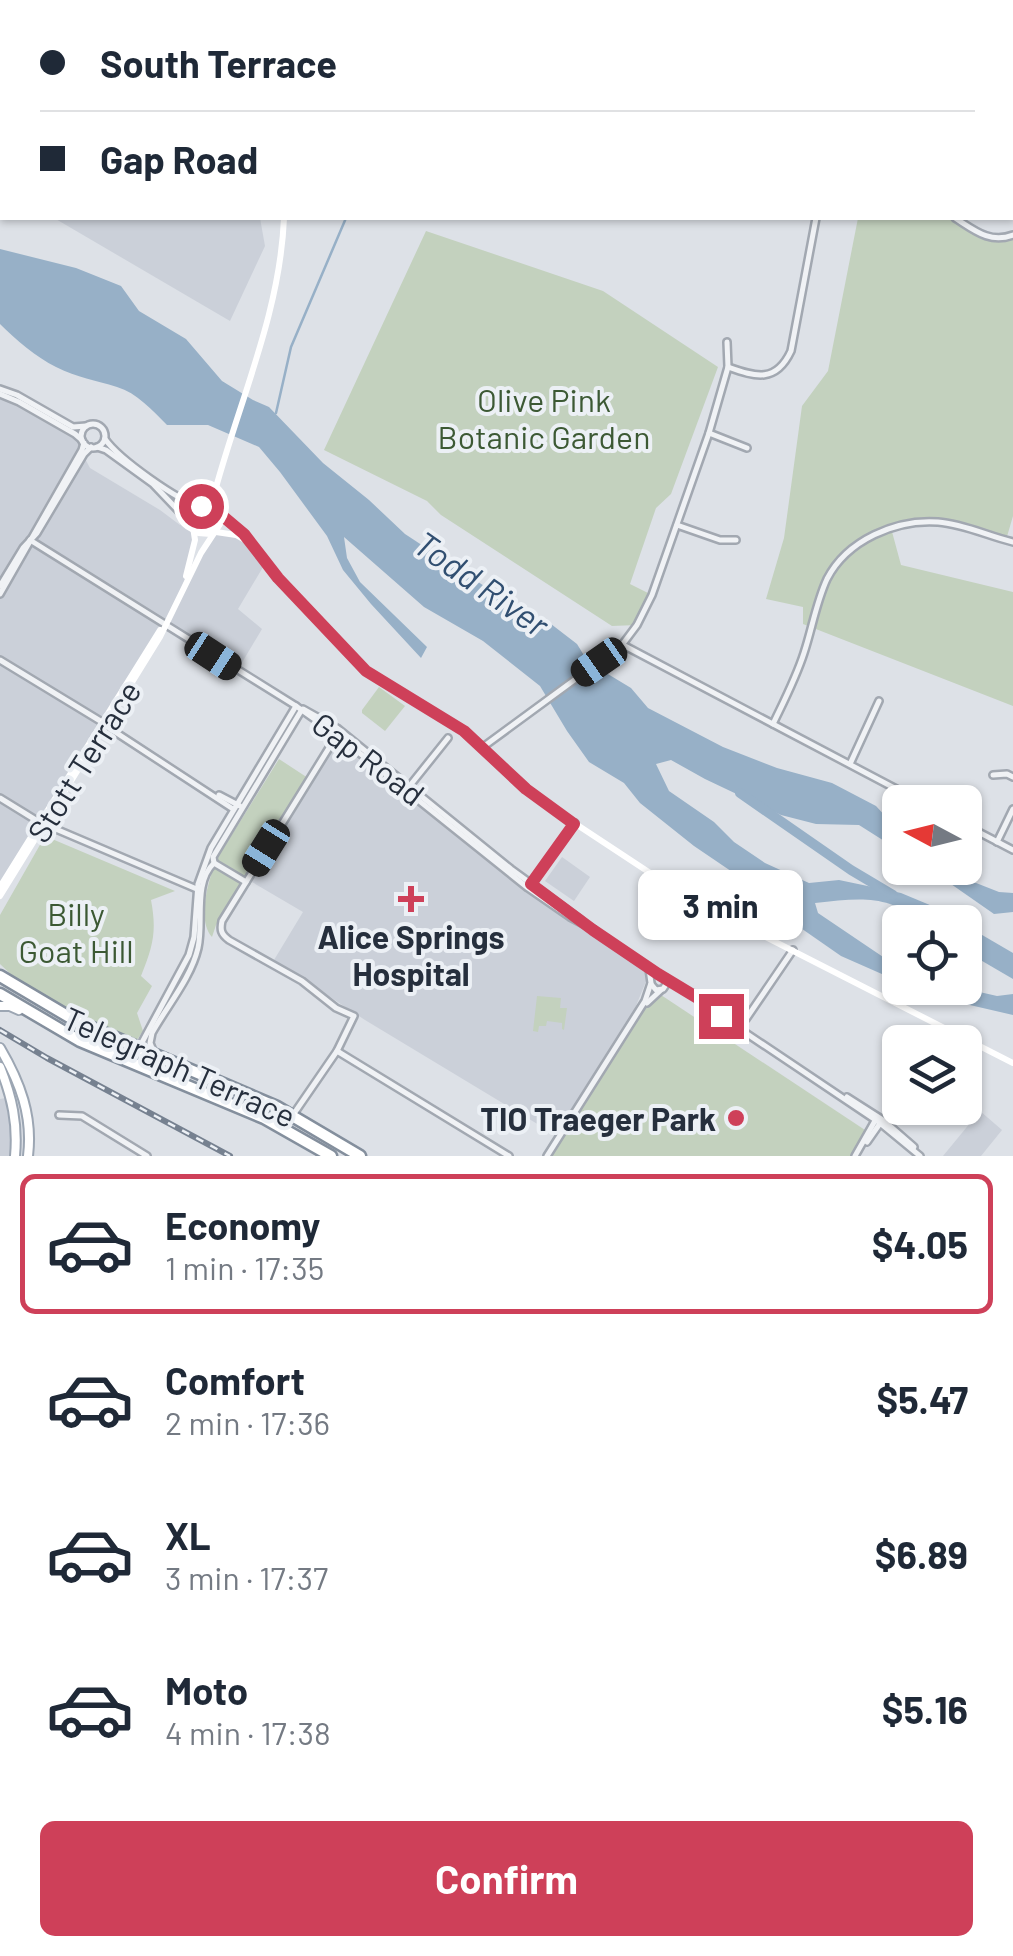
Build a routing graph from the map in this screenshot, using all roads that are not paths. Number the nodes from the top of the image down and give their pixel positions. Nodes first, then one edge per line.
1 (284, 220) edge
2 (816, 220) edge
3 (958, 220) edge
4 (1013, 236) edge
5 (727, 342) dead end
6 (728, 367) junction
7 (0, 391) edge
8 (86, 426) junction
9 (709, 433) junction
10 (104, 439) junction
11 (83, 442) junction
12 (94, 447) junction
13 (747, 448) dead end
14 (218, 479) junction
15 (201, 506) junction
16 (217, 511) junction
17 (677, 525) junction
18 (192, 526) junction
19 (215, 532) junction
20 (30, 540) junction
21 (736, 540) dead end
22 (1013, 542) edge
23 (255, 547) junction
24 (0, 586) edge
25 (0, 594) edge
26 (180, 596) junction
27 (164, 625) junction
28 (622, 644) junction
29 (0, 660) edge
30 (879, 701) dead end
31 (300, 709) junction
32 (104, 724) junction
33 (773, 724) junction
34 (337, 735) junction
35 (448, 738) dead end
36 (483, 747) junction
37 (850, 764) junction
38 (993, 775) dead end
39 (1013, 776) edge
40 (890, 785) edge
41 (408, 789) junction
42 (0, 798) edge
43 (238, 808) junction
44 (1013, 810) edge
45 (42, 823) junction
46 (574, 824) junction
47 (982, 834) edge
48 (997, 842) junction
49 (1013, 850) edge
50 (210, 861) junction
51 (246, 882) junction
52 (0, 886) edge
53 (530, 886) junction
54 (200, 887) junction
55 (0, 896) edge
56 (792, 950) junction
57 (648, 967) junction
58 (0, 972) edge
59 (658, 974) junction
60 (669, 980) junction
61 (651, 982) junction
62 (663, 989) junction
63 (681, 990) junction
64 (0, 994) edge
65 (0, 1006) edge
66 (638, 1012) junction
67 (721, 1016) junction
68 (746, 1019) dead end
69 (64, 1032) junction
70 (0, 1048) edge
71 (139, 1048) junction
72 (337, 1051) junction
73 (157, 1056) junction
74 (1013, 1062) edge
75 (0, 1067) edge
76 (220, 1100) junction
77 (293, 1115) junction
78 (59, 1116) dead end
79 (879, 1120) junction
80 (30, 1140) junction
81 (17, 1156) edge
82 (28, 1156) edge
83 (146, 1156) edge
84 (331, 1156) edge
85 (360, 1156) edge
86 (508, 1156) edge
87 (548, 1156) edge
88 (856, 1156) edge
89 (922, 1156) edge

1 - 14 street
2 - 6 street
3 - 4 street
5 - 6 street
6 - 9 street
7 - 8 street
7 - 11 street
8 - 10 street
8 - 11 street
9 - 13 street
9 - 17 street
10 - 12 street
10 - 15 street
11 - 12 street
11 - 20 street
12 - 18 street
12 - 20 street
14 - 15 street
14 - 16 street
15 - 16 street
15 - 18 street
16 - 19 street
16 - 23 street
17 - 21 street
17 - 28 street
18 - 19 street
18 - 26 street, Stott Terrace
19 - 23 street
19 - 26 street, Stott Terrace
20 - 24 street
20 - 25 street
20 - 27 street
22 - 33 street
23 - 36 street
26 - 27 street, Stott Terrace
27 - 31 street
27 - 32 street, Stott Terrace
28 - 33 street
28 - 36 street
29 - 32 street
30 - 37 street
31 - 34 street, Gap Road
31 - 41 street, Gap Road
31 - 43 street
32 - 43 street
32 - 45 street, Stott Terrace
33 - 37 street
34 - 41 street, Gap Road
34 - 51 street
35 - 41 street
36 - 46 street
37 - 40 street
38 - 39 street
41 - 53 street, Gap Road
42 - 45 street
43 - 50 street
44 - 48 street
45 - 52 street, Stott Terrace
45 - 54 street
45 - 55 street, Stott Terrace
46 - 53 street
46 - 56 street
47 - 48 street
48 - 49 street
50 - 51 street
50 - 54 street
51 - 72 street
53 - 57 street, Gap Road
54 - 71 street
54 - 73 street
56 - 68 street
56 - 74 street
57 - 59 street, Gap Road
57 - 61 street
58 - 71 highway, Telegraph Terrace
59 - 60 street, Gap Road
59 - 61 street
60 - 62 street
60 - 63 street, Gap Road
60 - 67 street, Gap Road
61 - 62 street
61 - 66 street
62 - 63 street
62 - 66 street
63 - 67 street, Gap Road
64 - 69 highway, Telegraph Terrace
65 - 69 main road
66 - 87 street
67 - 79 street, Gap Road
69 - 76 highway, Telegraph Terrace
70 - 80 main road
71 - 73 highway, Telegraph Terrace
71 - 76 street
72 - 77 street
72 - 86 street
73 - 77 highway, Telegraph Terrace
75 - 81 main road
76 - 84 highway, Telegraph Terrace
77 - 85 highway, Telegraph Terrace
78 - 83 street
79 - 88 street
79 - 89 street, Gap Road
80 - 81 main road
80 - 82 main road

